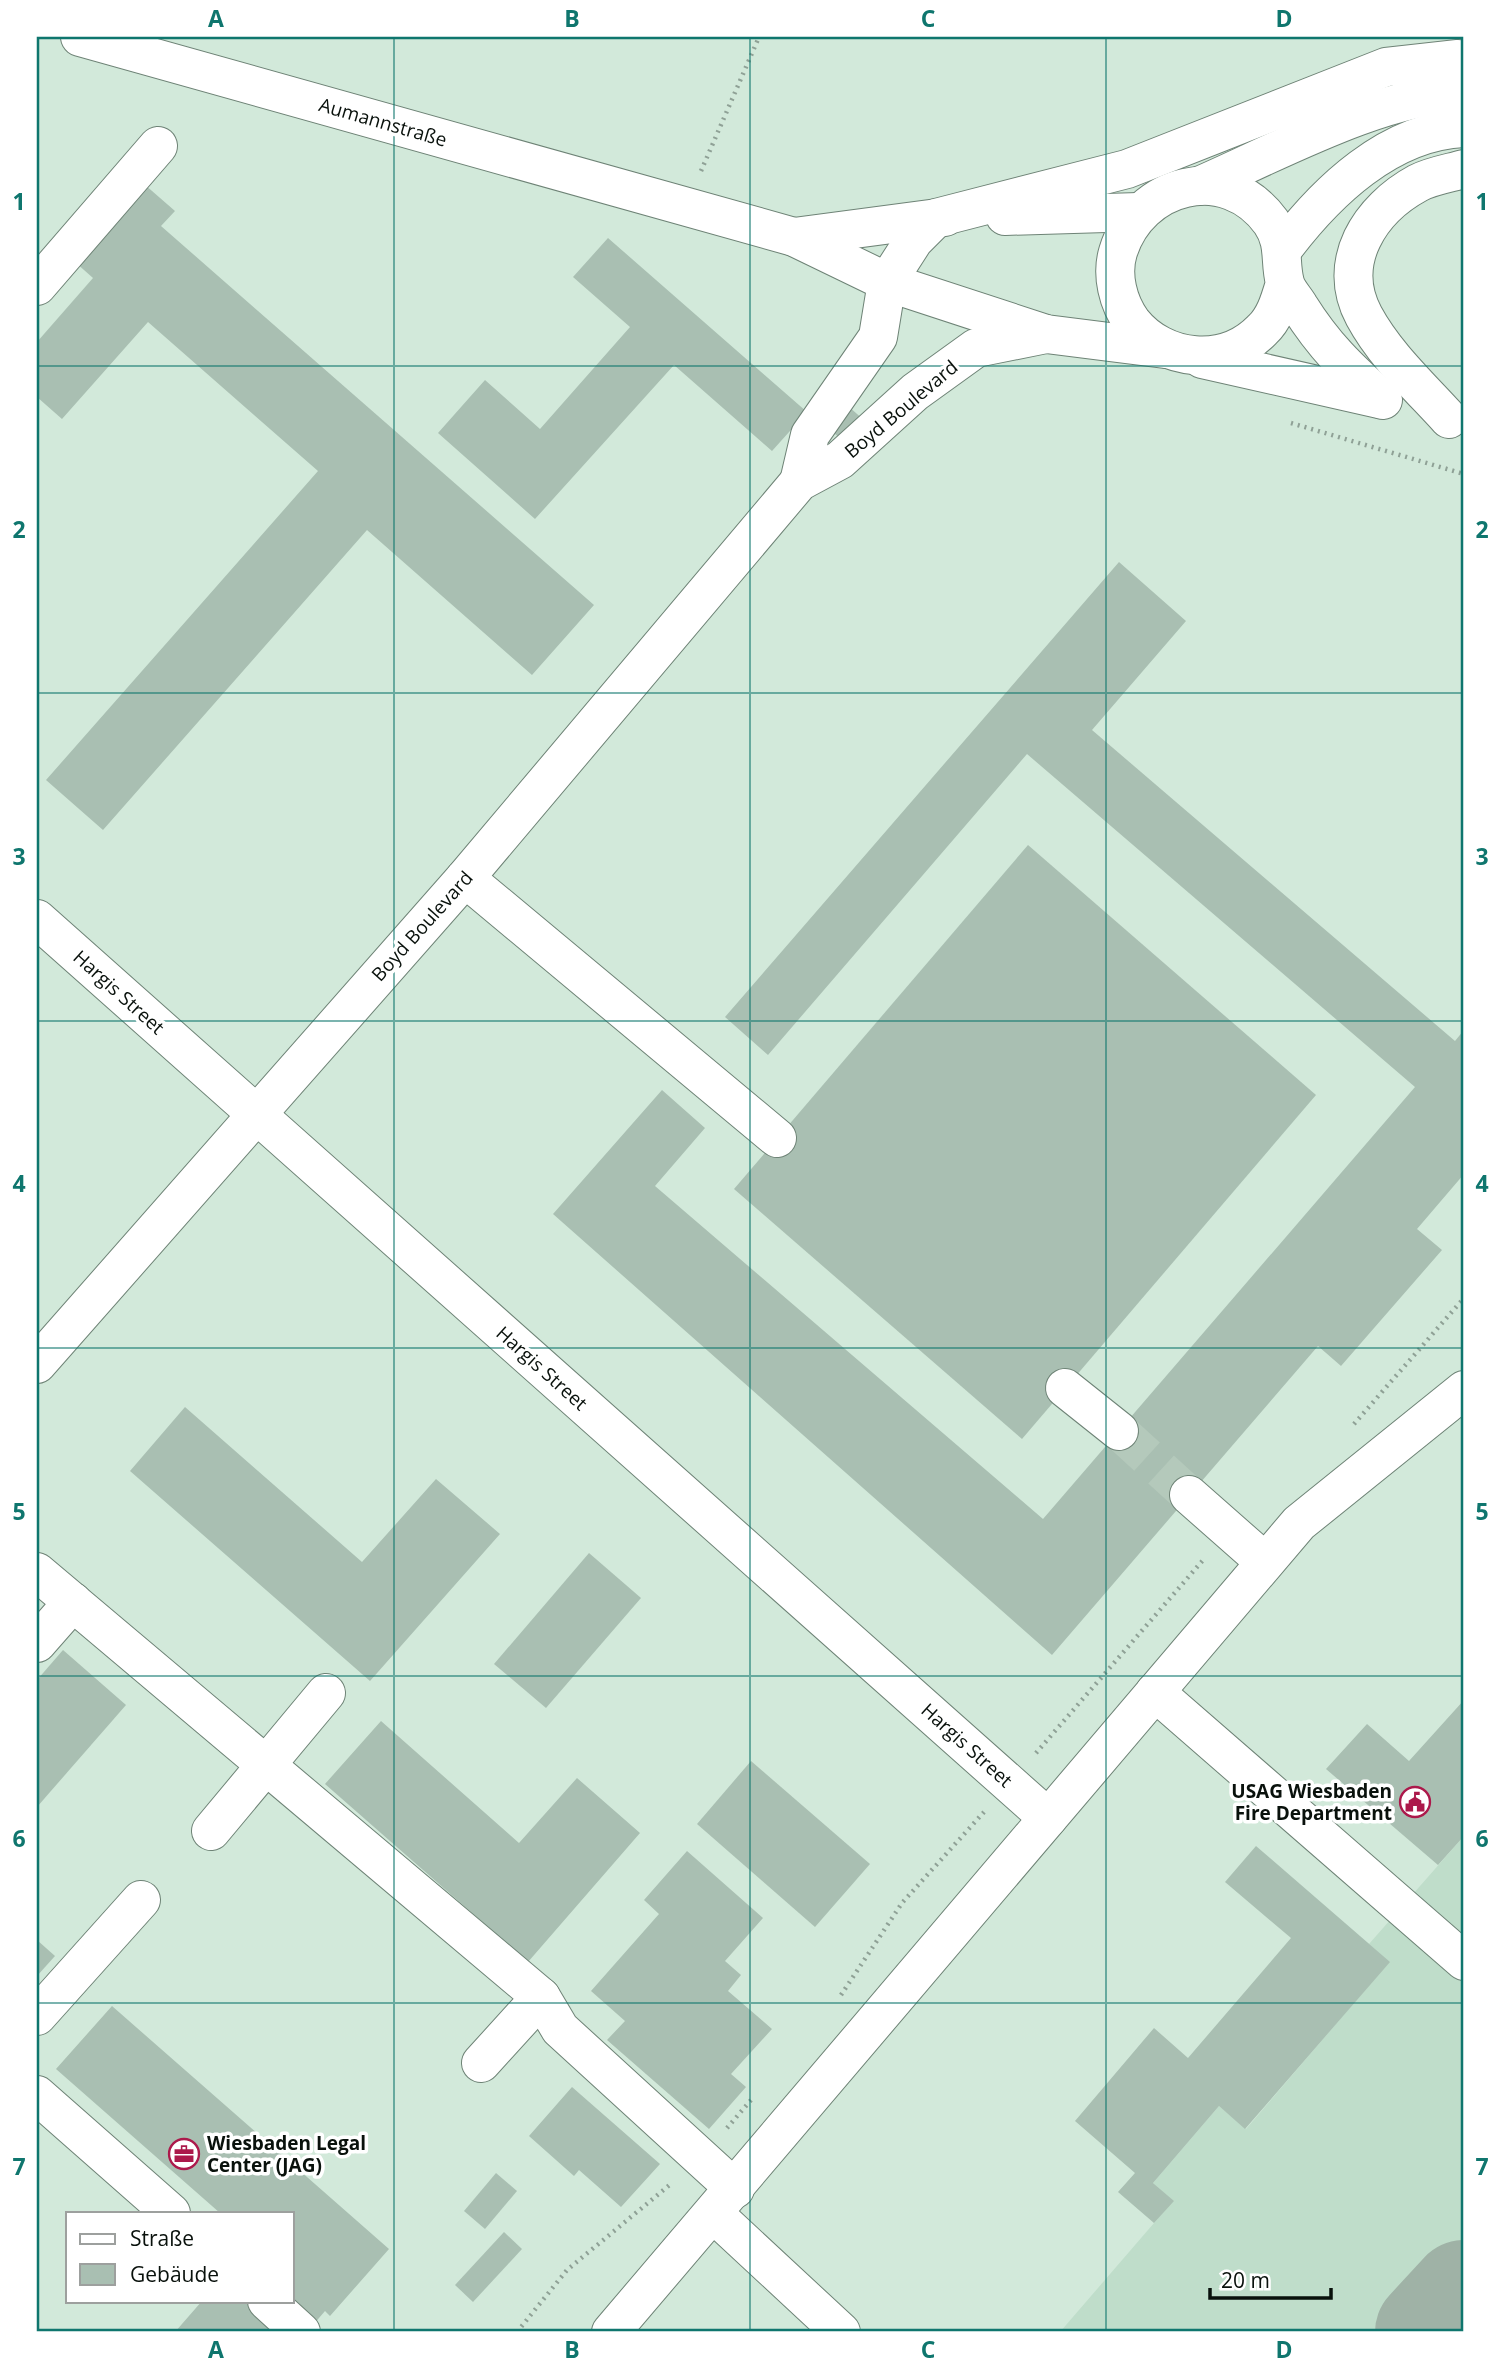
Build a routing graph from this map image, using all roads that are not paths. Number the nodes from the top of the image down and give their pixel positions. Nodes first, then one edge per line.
1 (80, 37) edge
2 (1464, 61) edge
3 (1464, 93) edge
4 (1464, 128) edge
5 (158, 146) dead end
6 (1464, 169) edge
7 (1199, 186) junction
8 (1139, 212) junction
9 (936, 218) junction
10 (794, 237) junction
11 (1284, 266) junction
12 (887, 282) junction
13 (37, 286) edge
14 (1046, 334) junction
15 (1179, 353) junction
16 (1383, 400) junction
17 (1457, 422) edge
18 (799, 482) junction
19 (465, 878) junction
20 (37, 919) edge
21 (255, 1113) junction
22 (777, 1138) dead end
23 (37, 1364) edge
24 (1065, 1388) dead end
25 (1464, 1390) edge
26 (1119, 1431) tunnel mouth
27 (1189, 1495) tunnel mouth
28 (1265, 1562) junction
29 (37, 1572) edge
30 (73, 1602) junction
31 (37, 1643) edge
32 (1155, 1692) junction
33 (326, 1693) dead end
34 (266, 1765) junction
35 (1048, 1818) junction
36 (211, 1831) dead end
37 (141, 1900) dead end
38 (1464, 1961) edge
39 (541, 1997) junction
40 (37, 2016) edge
41 (481, 2063) dead end
42 (37, 2095) edge
43 (725, 2201) junction
44 (170, 2212) edge
45 (268, 2302) edge
46 (301, 2332) edge
47 (611, 2332) edge
48 (841, 2332) edge

1 - 10 street, Aumannstraße
2 - 9 street
3 - 7 street
4 - 11 street
5 - 13 street
6 - 17 street
7 - 8 street
7 - 11 street
8 - 9 street
8 - 15 street
9 - 10 street
9 - 12 street
10 - 12 street
11 - 15 street
11 - 16 street
12 - 14 street
12 - 18 street, Boyd Boulevard
14 - 15 street
14 - 18 street, Boyd Boulevard
15 - 16 street
16 - 17 street
18 - 19 street, Boyd Boulevard
19 - 21 street, Boyd Boulevard
19 - 22 street
20 - 21 street, Hargis Street
21 - 23 street, Boyd Boulevard
21 - 35 street, Hargis Street
24 - 26 street
25 - 28 street
27 - 28 street
28 - 32 street
29 - 30 street
30 - 31 street
30 - 34 street
32 - 35 street
32 - 38 street
33 - 34 street
34 - 36 street
34 - 39 street
35 - 43 street
37 - 40 street
39 - 41 street
39 - 43 street
42 - 44 street
43 - 47 street
43 - 48 street
45 - 46 street

